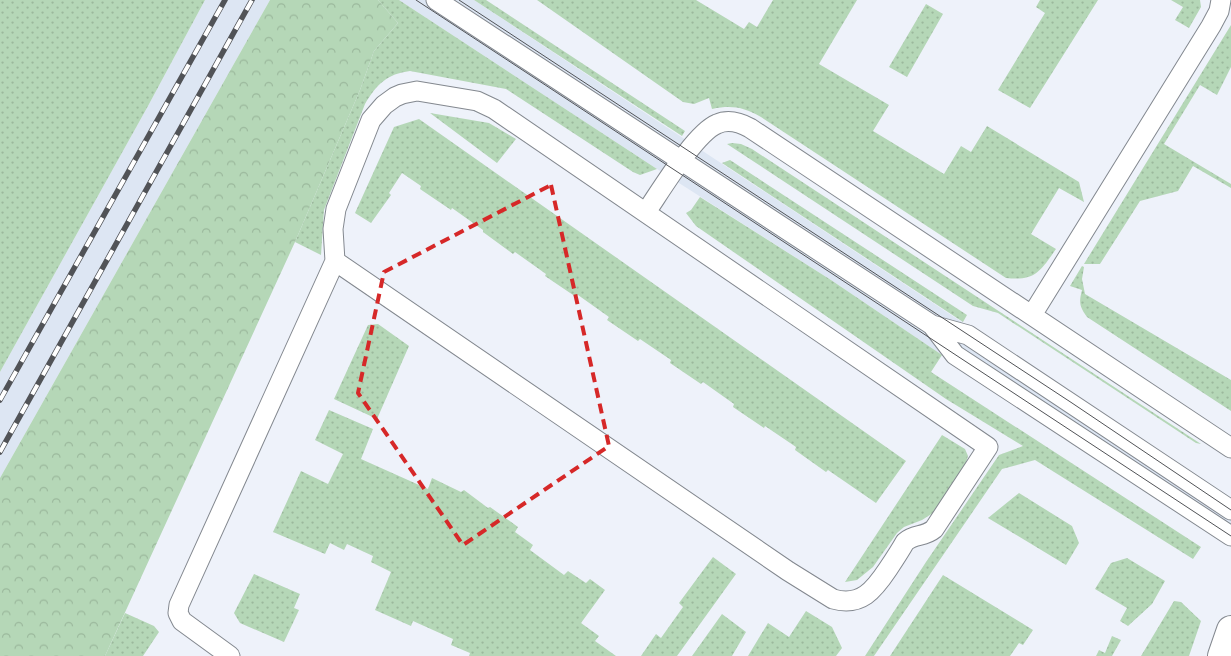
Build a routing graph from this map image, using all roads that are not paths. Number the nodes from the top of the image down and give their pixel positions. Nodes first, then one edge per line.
1 (436, 0) edge
2 (1221, 0) edge
3 (681, 161) junction
4 (646, 212) junction
5 (335, 261) junction
6 (1032, 315) junction
7 (932, 325) junction
8 (1231, 448) edge
9 (1231, 510) edge
10 (1231, 536) edge
11 (1231, 630) edge
12 (230, 656) edge
13 (1222, 656) edge

1 - 3 lane
2 - 6 lane
3 - 4 lane
3 - 6 lane
3 - 7 lane
4 - 5 lane
4 - 5 lane
5 - 12 lane
6 - 8 lane
7 - 9 lane
7 - 10 lane
11 - 13 street

